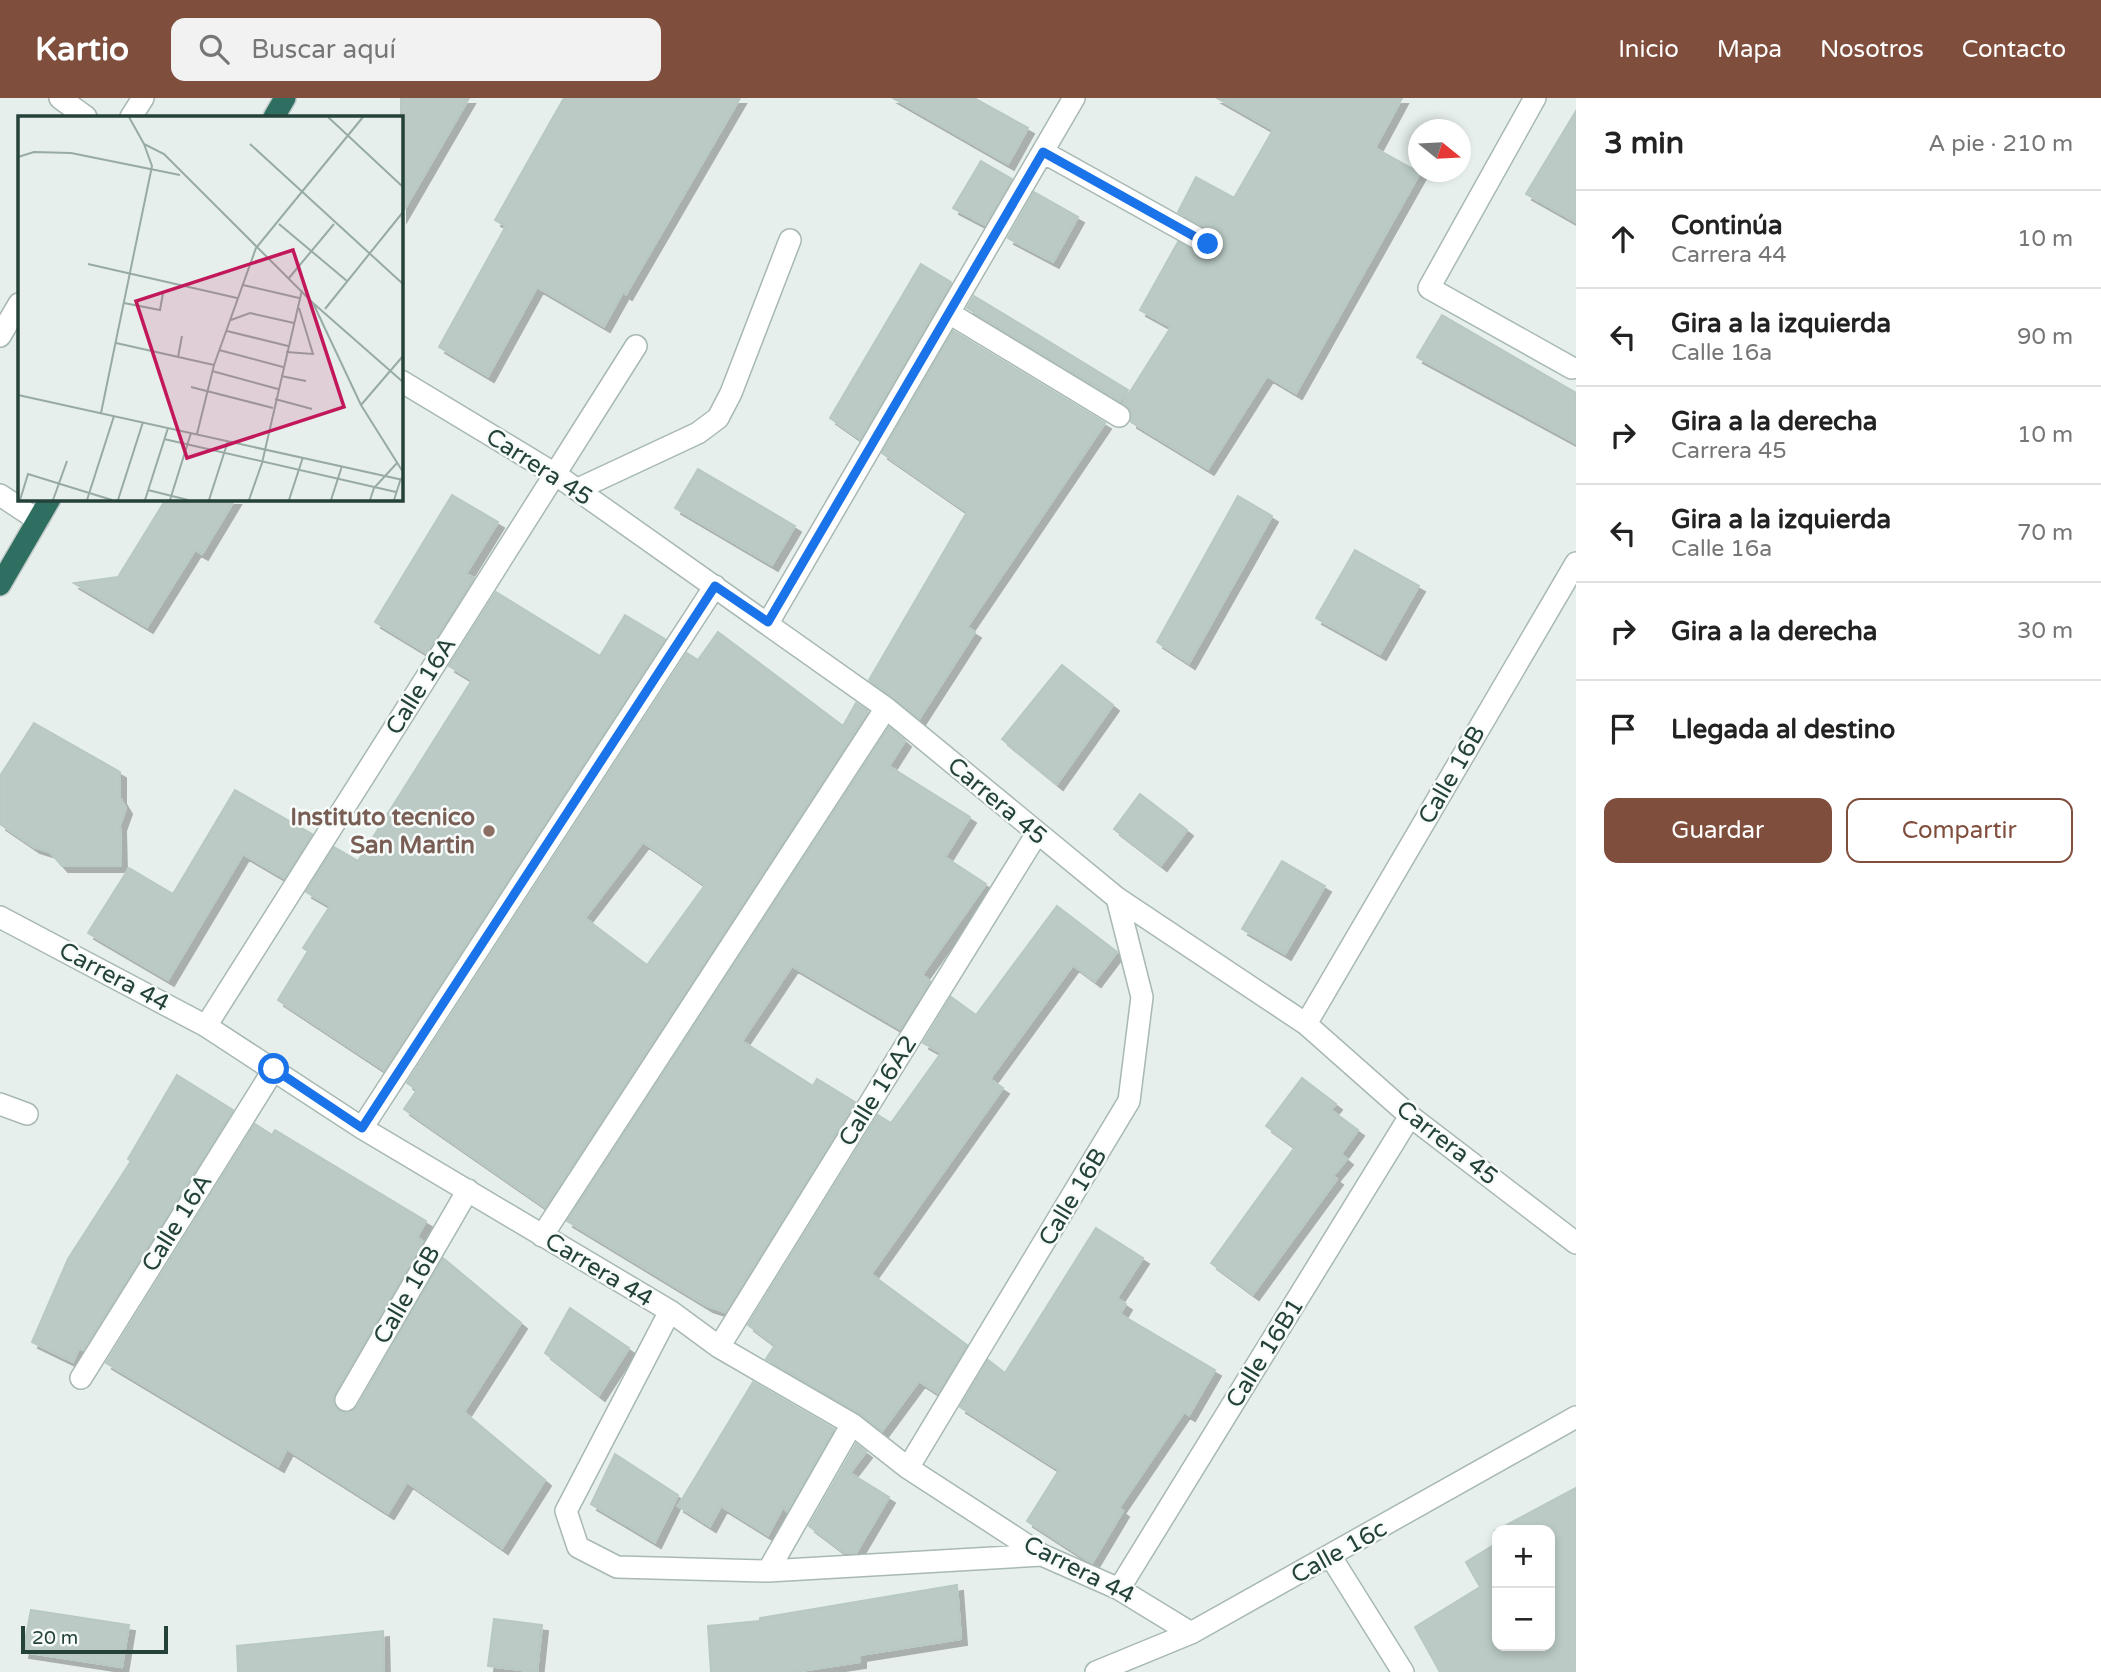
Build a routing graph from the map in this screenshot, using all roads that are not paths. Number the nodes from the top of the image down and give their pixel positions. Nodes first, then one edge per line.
1 (60, 98) edge
2 (143, 98) edge
3 (285, 98) edge
4 (1074, 98) edge
5 (1535, 98) edge
6 (85, 116) edge
7 (132, 116) edge
8 (275, 116) edge
9 (1043, 152) junction
10 (790, 240) dead end
11 (1208, 244) dead end
12 (18, 306) edge
13 (949, 313) junction
14 (0, 336) edge
15 (636, 346) dead end
16 (1572, 368) dead end
17 (402, 382) edge
18 (1119, 416) dead end
19 (555, 474) junction
20 (578, 489) junction
21 (0, 495) edge
22 (49, 500) edge
23 (38, 520) junction
24 (1576, 563) edge
25 (0, 585) edge
26 (715, 586) junction
27 (768, 622) junction
28 (886, 708) junction
29 (1036, 835) junction
30 (1117, 898) junction
31 (0, 917) edge
32 (1306, 1024) junction
33 (206, 1026) junction
34 (274, 1069) junction
35 (0, 1104) edge
36 (27, 1114) dead end
37 (1410, 1116) junction
38 (362, 1128) junction
39 (468, 1190) junction
40 (542, 1236) junction
41 (1576, 1243) edge
42 (670, 1311) junction
43 (719, 1347) junction
44 (81, 1378) dead end
45 (346, 1400) dead end
46 (1576, 1417) edge
47 (852, 1424) junction
48 (908, 1468) junction
49 (1042, 1555) junction
50 (1331, 1557) junction
51 (768, 1571) junction
52 (1119, 1589) junction
53 (1191, 1633) junction
54 (1096, 1672) edge
55 (1403, 1672) edge

1 - 6 street
2 - 7 street
3 - 8 highway
4 - 9 street
5 - 16 street
9 - 11 street
9 - 13 street
10 - 20 street
12 - 14 street
13 - 18 street
13 - 27 street
15 - 19 street, Calle 16A
17 - 19 street, Carrera 45
19 - 20 street, Carrera 45
19 - 33 street, Calle 16A
20 - 26 street, Carrera 45
21 - 23 street
22 - 23 highway
23 - 25 highway
24 - 32 street, Calle 16B
26 - 27 street, Carrera 45
26 - 38 street
27 - 28 street, Carrera 45
28 - 29 street, Carrera 45
28 - 40 street
29 - 30 street, Carrera 45
29 - 43 street, Calle 16A2
30 - 32 street, Carrera 45
30 - 48 street, Calle 16B
31 - 33 street, Carrera 44
32 - 37 street, Carrera 45
33 - 34 street, Carrera 44
34 - 38 street, Carrera 44
34 - 44 street, Calle 16A
35 - 36 street
37 - 41 street, Carrera 45
37 - 52 street, Calle 16B1
38 - 39 street, Carrera 44
39 - 40 street, Carrera 44
39 - 45 street, Calle 16B
40 - 42 street, Carrera 44
42 - 43 street, Carrera 44
42 - 51 street
43 - 47 street, Carrera 44
46 - 50 street, Calle 16c
47 - 48 street, Carrera 44
47 - 51 street
48 - 49 street, Carrera 44
49 - 51 street
49 - 52 street, Carrera 44
50 - 53 street, Calle 16c
50 - 55 street
52 - 53 street, Carrera 44
53 - 54 street, Calle 16c

